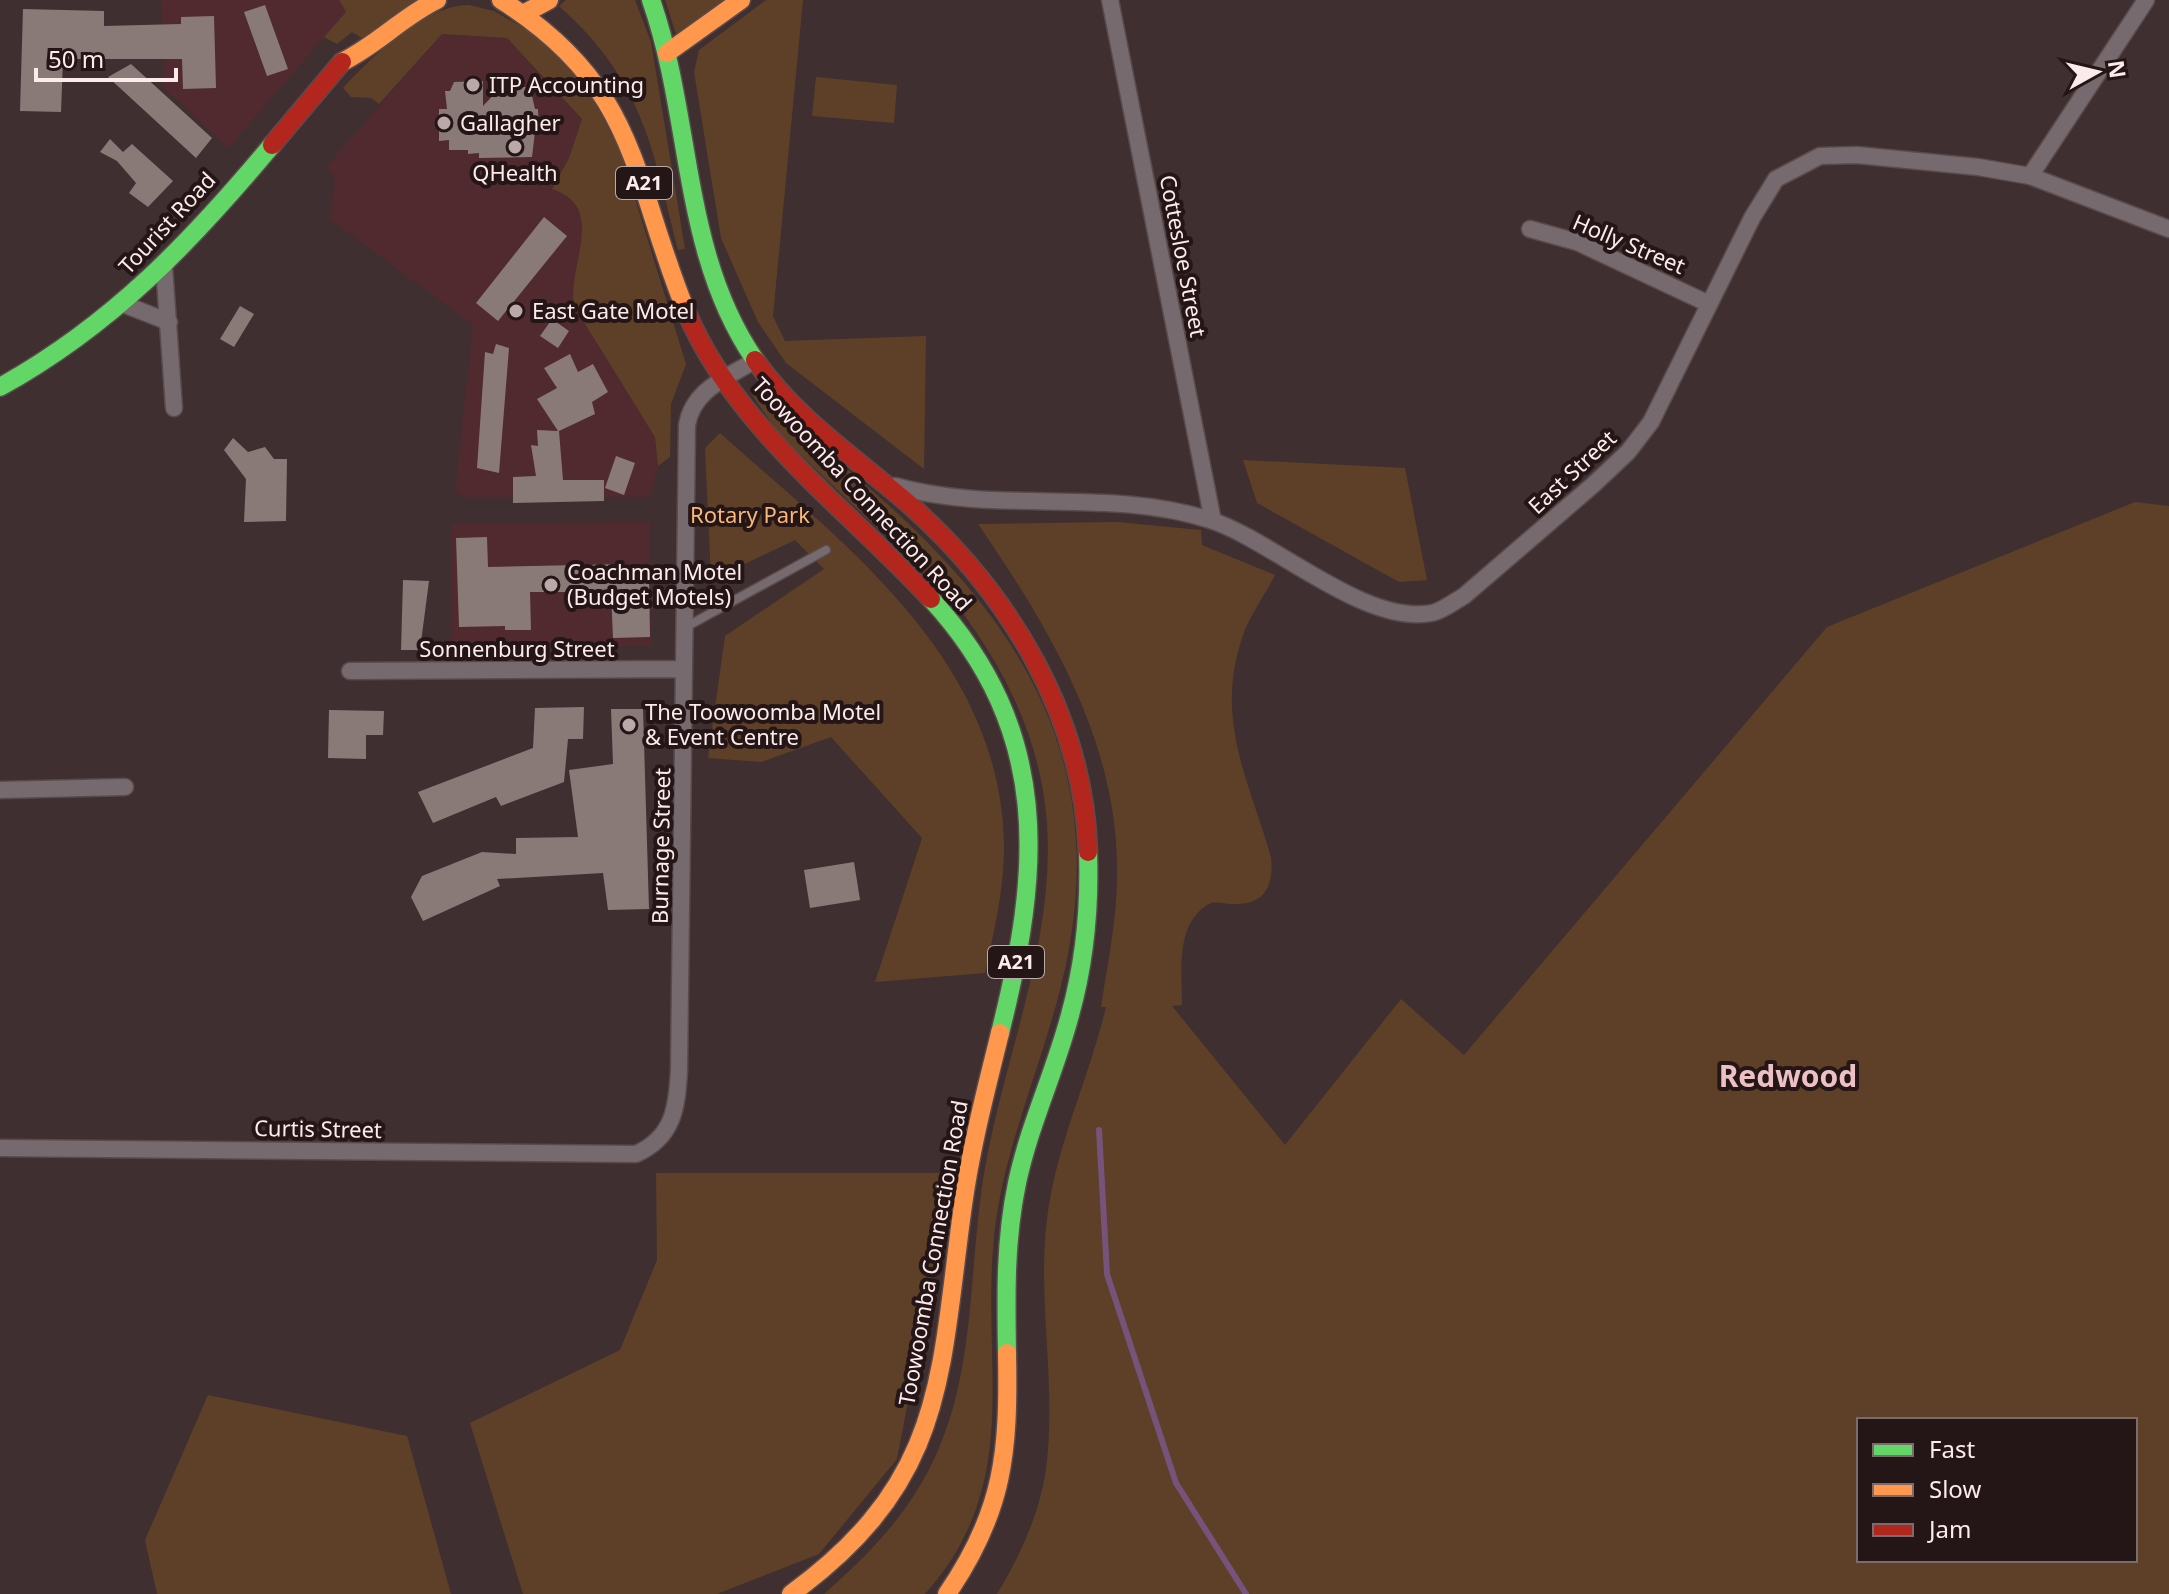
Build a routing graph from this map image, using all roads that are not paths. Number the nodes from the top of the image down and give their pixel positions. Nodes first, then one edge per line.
1 (437, 0) edge
2 (501, 0) edge
3 (651, 0) edge
4 (741, 0) edge
5 (1110, 0) edge
6 (2146, 0) edge
7 (545, 1) edge
8 (525, 13) junction
9 (562, 18) dead end
10 (667, 53) junction
11 (640, 126) dead end
12 (639, 166) junction
13 (2030, 176) junction
14 (1530, 229) dead end
15 (2169, 229) edge
16 (164, 266) junction
17 (123, 304) junction
18 (1709, 304) junction
19 (169, 322) junction
20 (754, 361) junction
21 (724, 379) junction
22 (0, 387) edge
23 (174, 408) dead end
24 (882, 483) junction
25 (1213, 521) junction
26 (826, 550) dead end
27 (683, 628) junction
28 (684, 669) junction
29 (350, 671) dead end
30 (125, 787) dead end
31 (0, 790) edge
32 (0, 1148) edge
33 (636, 1154) joint
34 (791, 1594) edge
35 (947, 1594) edge

1 - 16 main road, Tourist Road
2 - 8 main road, Toowoomba Connection Road / A21
3 - 10 main road, Toowoomba Connection Road / A21
4 - 10 main road
5 - 25 street, Cottesloe Street
6 - 13 street
7 - 8 main road
7 - 9 main road
8 - 12 main road, Toowoomba Connection Road / A21
10 - 20 main road, Toowoomba Connection Road / A21
11 - 12 main road
12 - 21 main road, Toowoomba Connection Road / A21
13 - 15 street, East Street
13 - 18 street, East Street
14 - 18 street, Holly Street
16 - 17 main road, Tourist Road
16 - 19 street
17 - 19 street
17 - 22 main road, Tourist Road
18 - 25 street, East Street
19 - 23 street
20 - 21 street, Burnage Street
20 - 24 main road, Toowoomba Connection Road / A21
21 - 27 street, Burnage Street
21 - 34 main road, Toowoomba Connection Road / A21
24 - 25 street, East Street
24 - 35 main road, Toowoomba Connection Road / A21
26 - 27 lane
27 - 28 street, Burnage Street
28 - 29 street, Sonnenburg Street
28 - 33 street, Burnage Street
30 - 31 street
32 - 33 street, Curtis Street

